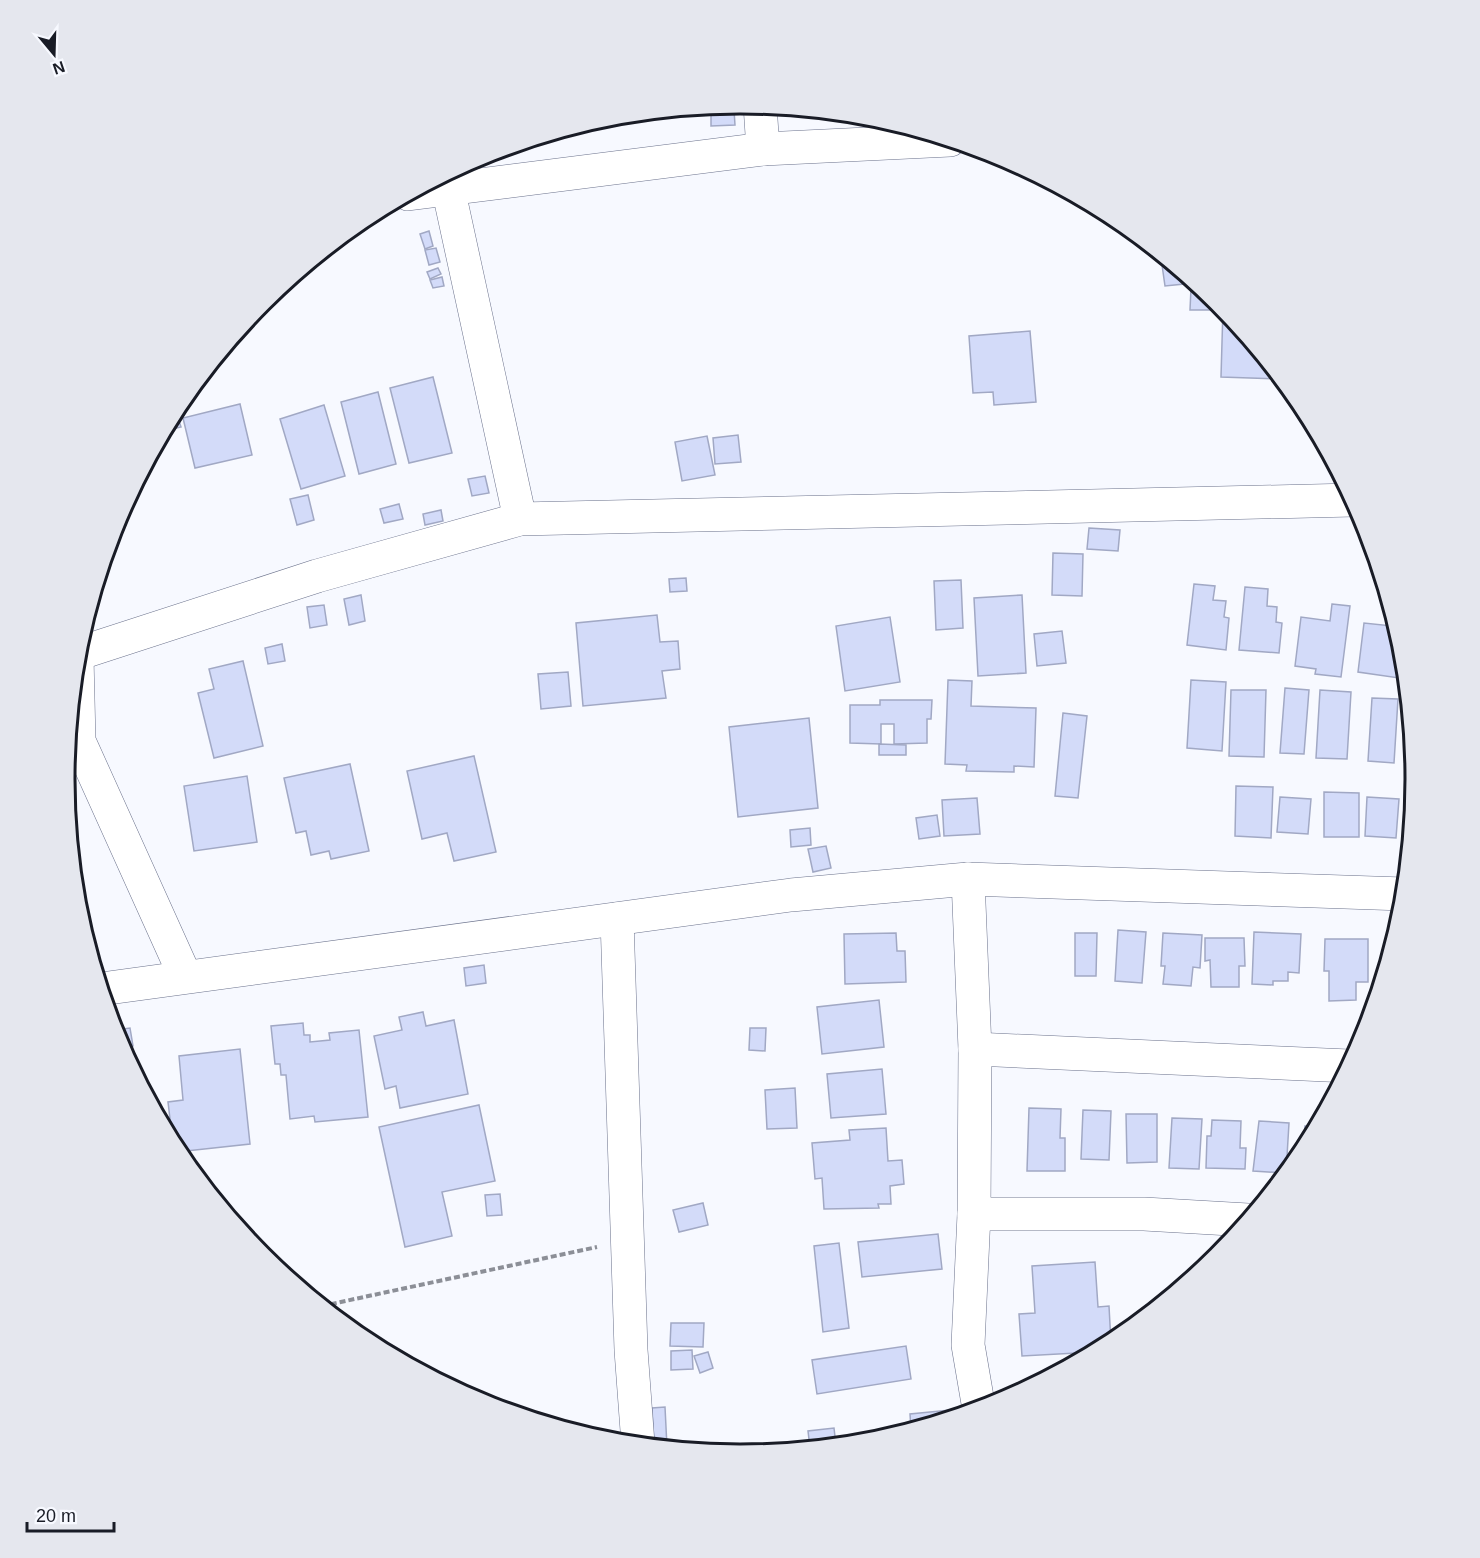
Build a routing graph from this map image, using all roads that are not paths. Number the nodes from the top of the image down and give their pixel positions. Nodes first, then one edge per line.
1 (761, 114) edge
2 (926, 141) edge
3 (763, 149) junction
4 (452, 180) edge
5 (446, 183) edge
6 (1343, 500) edge
7 (520, 519) junction
8 (88, 652) edge
9 (78, 715) edge
10 (968, 879) junction
11 (1394, 894) edge
12 (617, 919) junction
13 (185, 976) junction
14 (109, 988) edge
15 (975, 1049) junction
16 (1339, 1066) edge
17 (974, 1214) junction
18 (1238, 1220) edge
19 (977, 1400) edge
20 (637, 1435) edge

1 - 3 street
2 - 3 street
3 - 4 street
5 - 7 street
6 - 7 street
7 - 8 street
9 - 13 street
10 - 11 street
10 - 12 street
10 - 15 street
12 - 13 street
12 - 20 street
13 - 14 street
15 - 16 street
15 - 17 street
17 - 18 street
17 - 19 street

